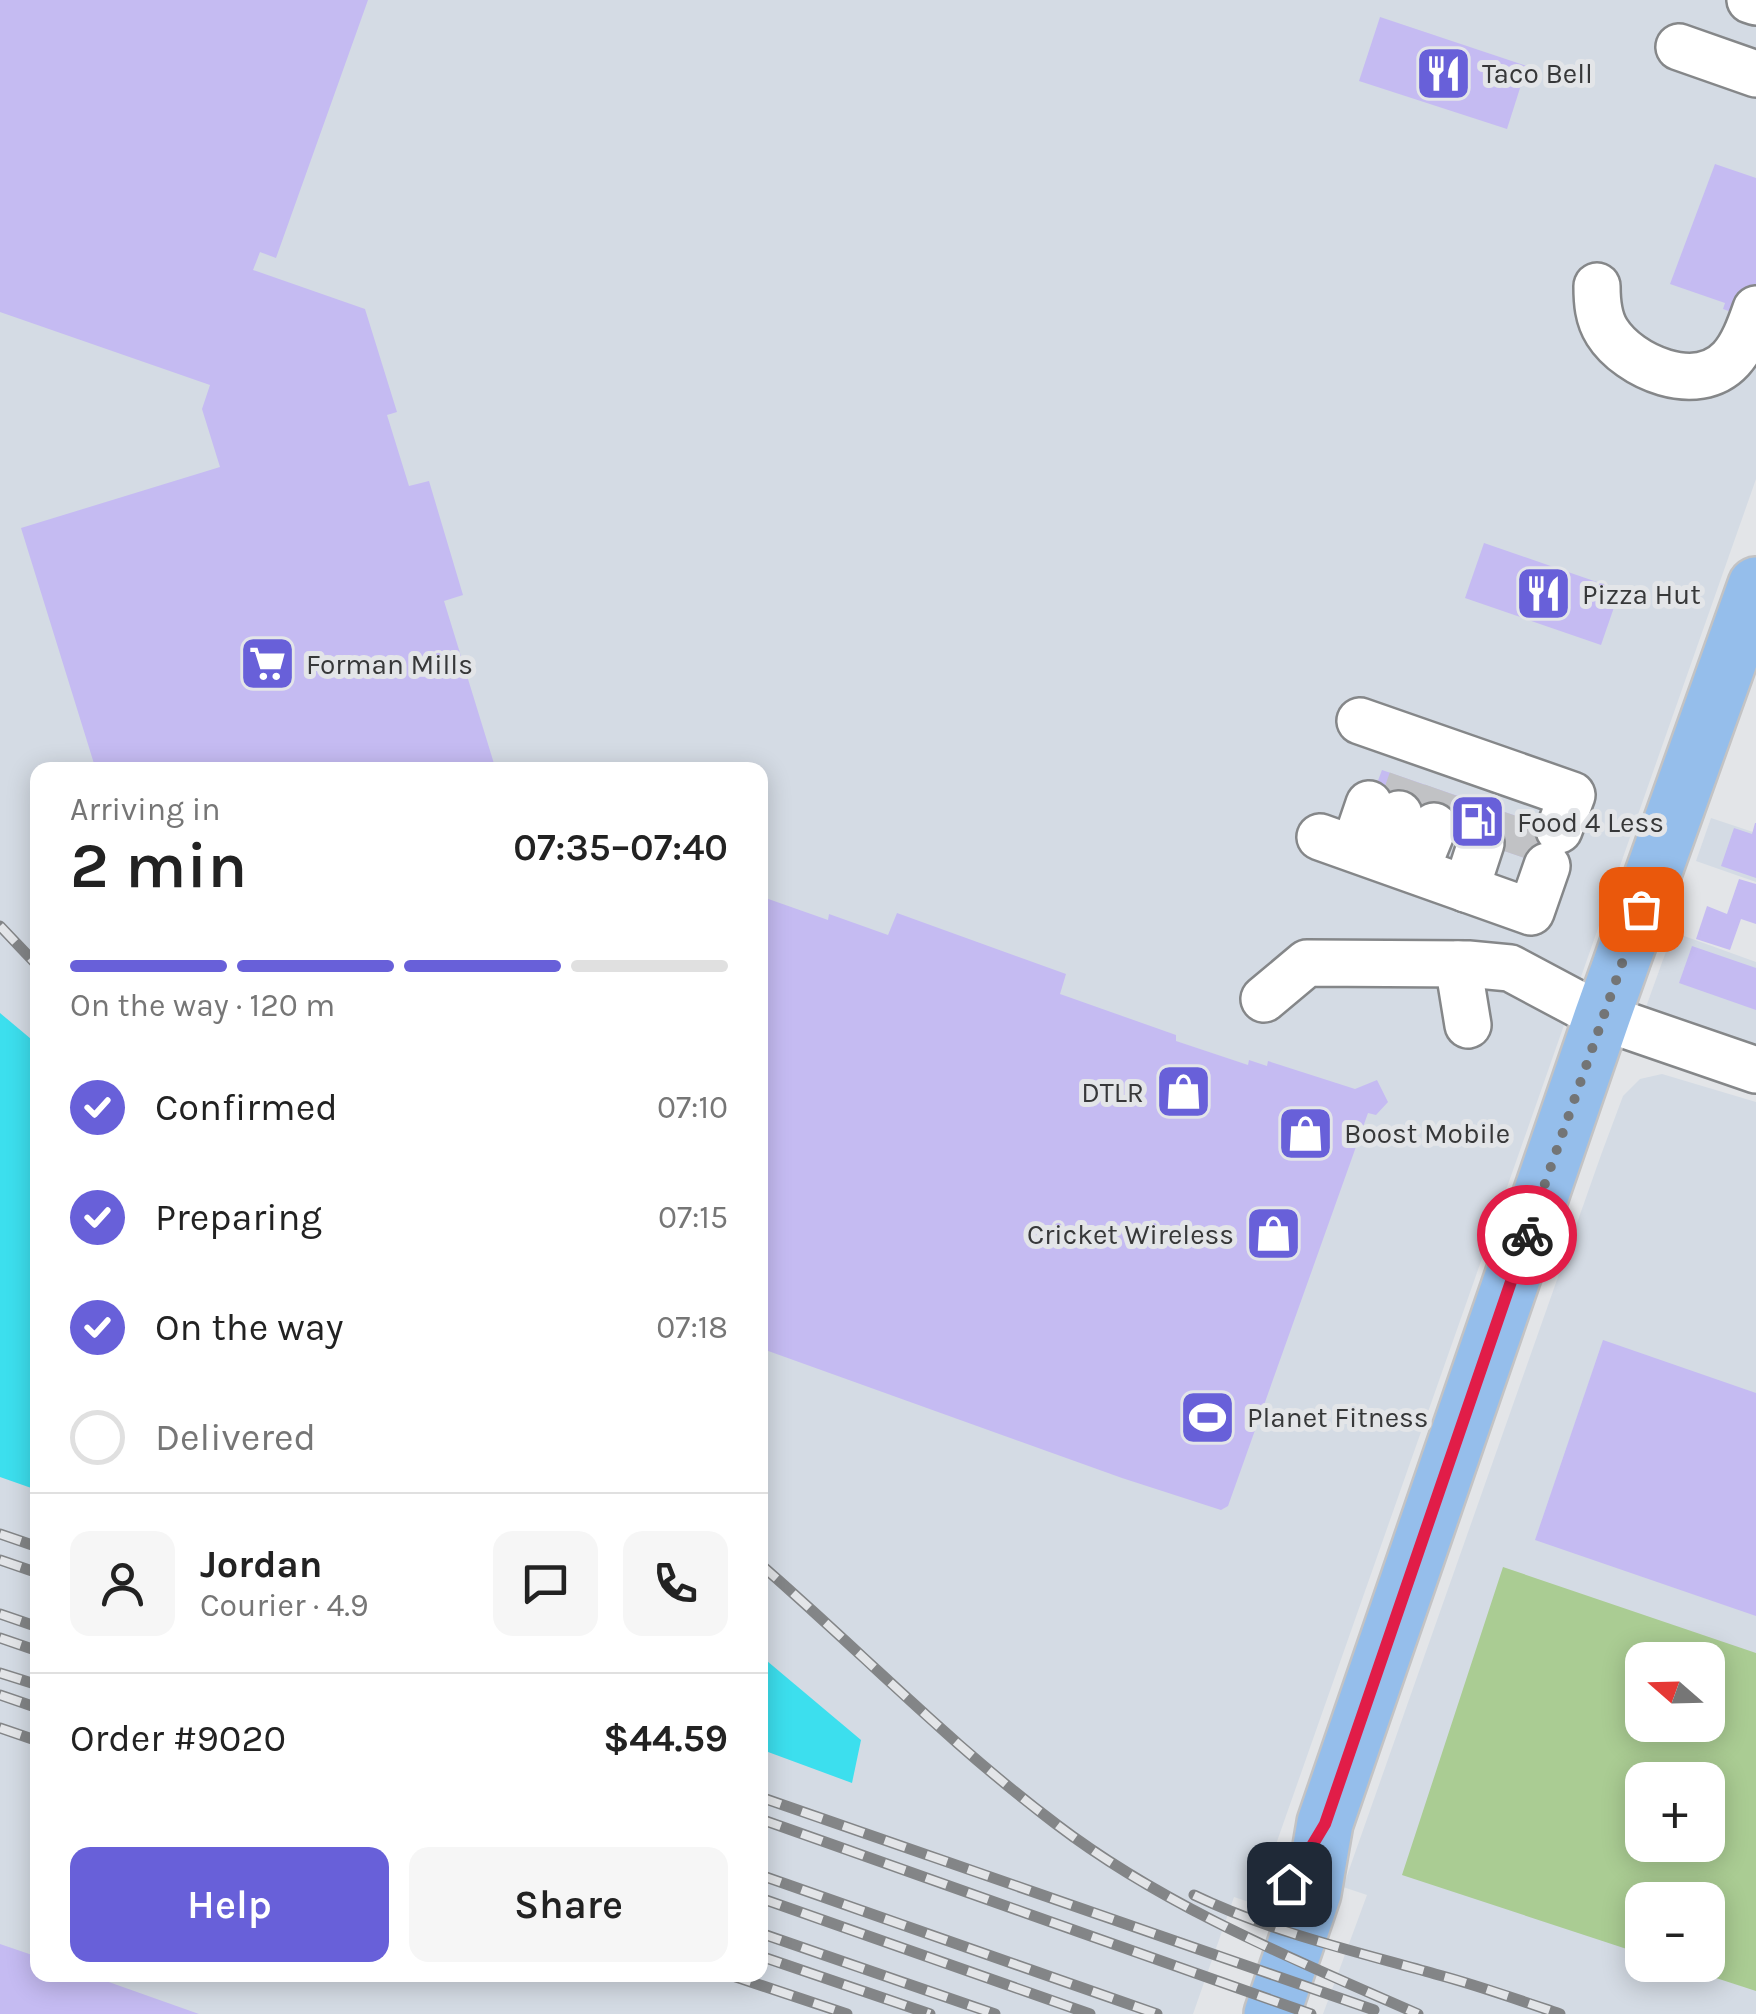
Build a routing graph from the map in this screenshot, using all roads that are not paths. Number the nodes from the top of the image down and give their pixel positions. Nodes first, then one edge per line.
1 (1679, 47) dead end
2 (1756, 74) edge
3 (1598, 286) dead end
4 (1756, 310) edge
5 (1756, 585) edge
6 (1408, 774) junction
7 (1519, 822) junction
8 (1368, 853) junction
9 (1480, 894) junction
10 (1458, 964) junction
11 (1264, 999) dead end
12 (1602, 1017) junction
13 (1468, 1024) dead end
14 (1756, 1070) edge
15 (1325, 1824) junction
16 (1245, 2014) edge
17 (1272, 2014) edge

1 - 2 street
3 - 4 street
5 - 12 main road
6 - 7 street
6 - 8 street
6 - 8 street
7 - 9 street
7 - 9 street
8 - 9 street
10 - 11 street
10 - 12 street
10 - 13 street
12 - 14 street
12 - 15 main road
15 - 16 main road
15 - 17 main road

